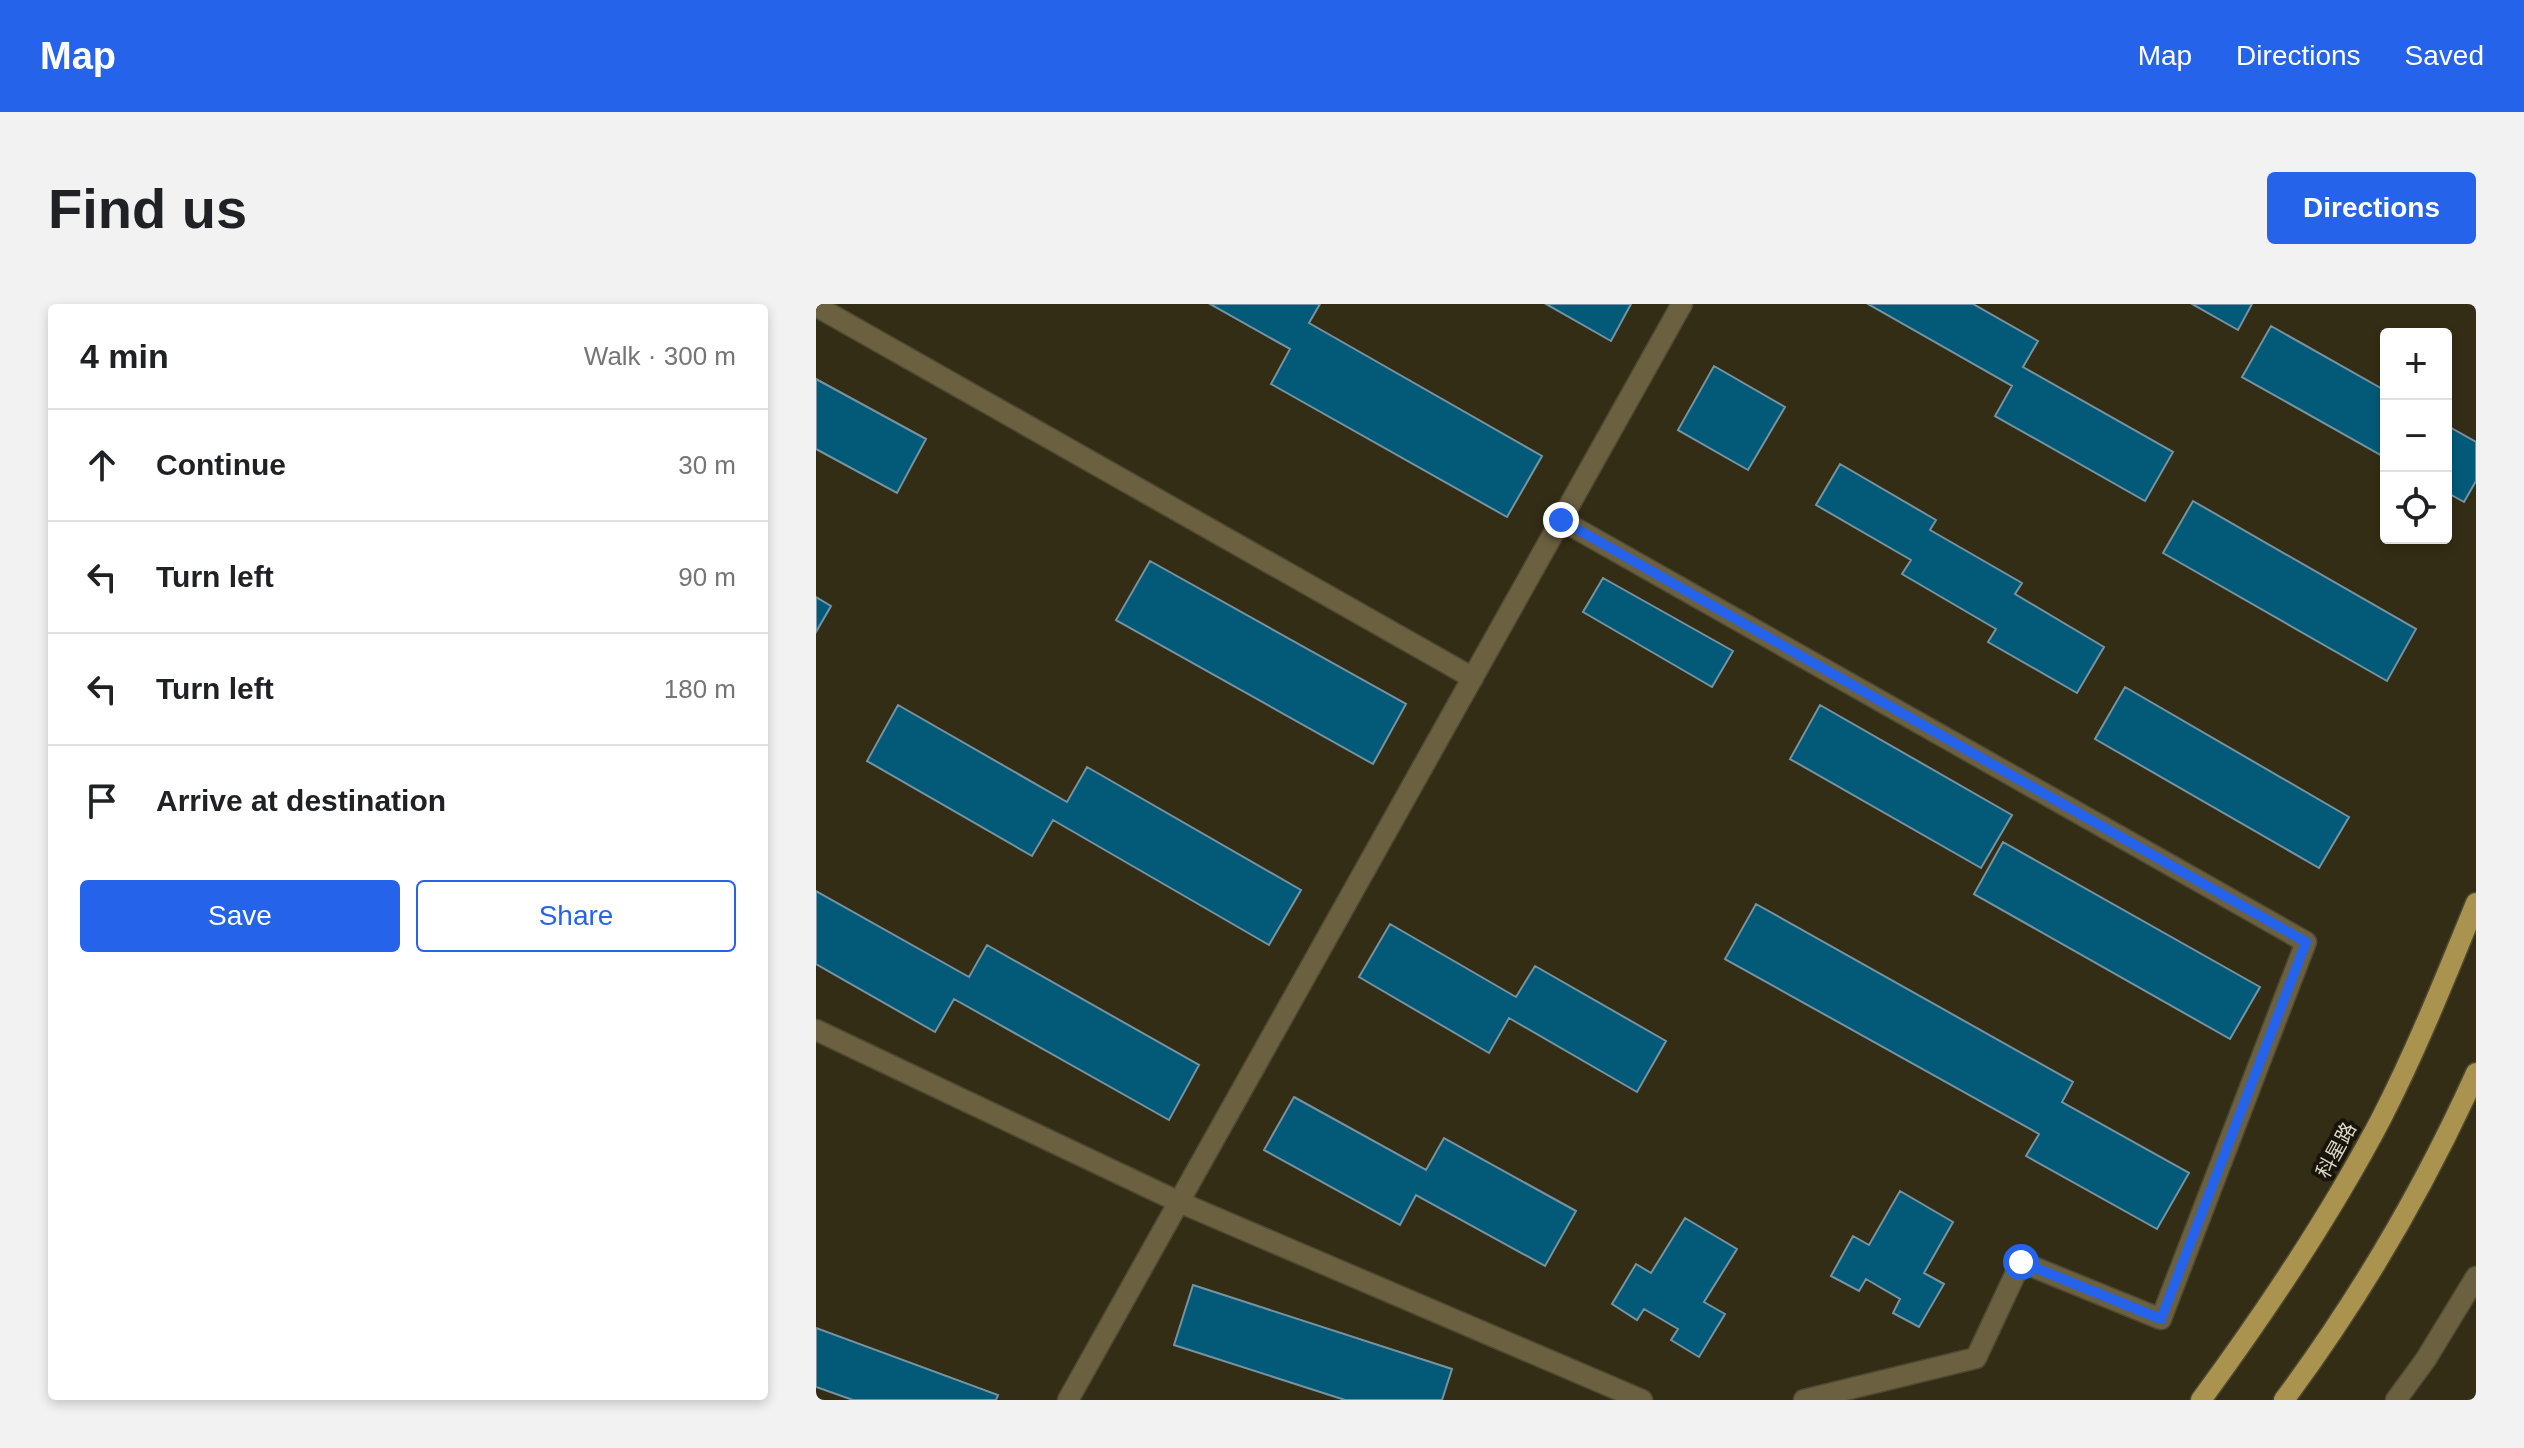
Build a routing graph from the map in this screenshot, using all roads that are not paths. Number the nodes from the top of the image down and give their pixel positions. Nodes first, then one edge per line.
1 (1682, 304) edge
2 (816, 306) edge
3 (1561, 520) junction
4 (1473, 678) junction
5 (2476, 903) edge
6 (816, 1030) edge
7 (2476, 1073) edge
8 (1179, 1202) junction
9 (2476, 1277) edge
10 (1068, 1400) edge
11 (1642, 1400) edge
12 (1804, 1400) edge
13 (2201, 1400) edge
14 (2284, 1400) edge
15 (2396, 1400) edge

1 - 3 street
2 - 4 street
3 - 4 street
3 - 12 street
4 - 8 street
5 - 13 main road, 科星路
6 - 8 street
7 - 14 main road
8 - 10 street
8 - 11 street
9 - 15 street

